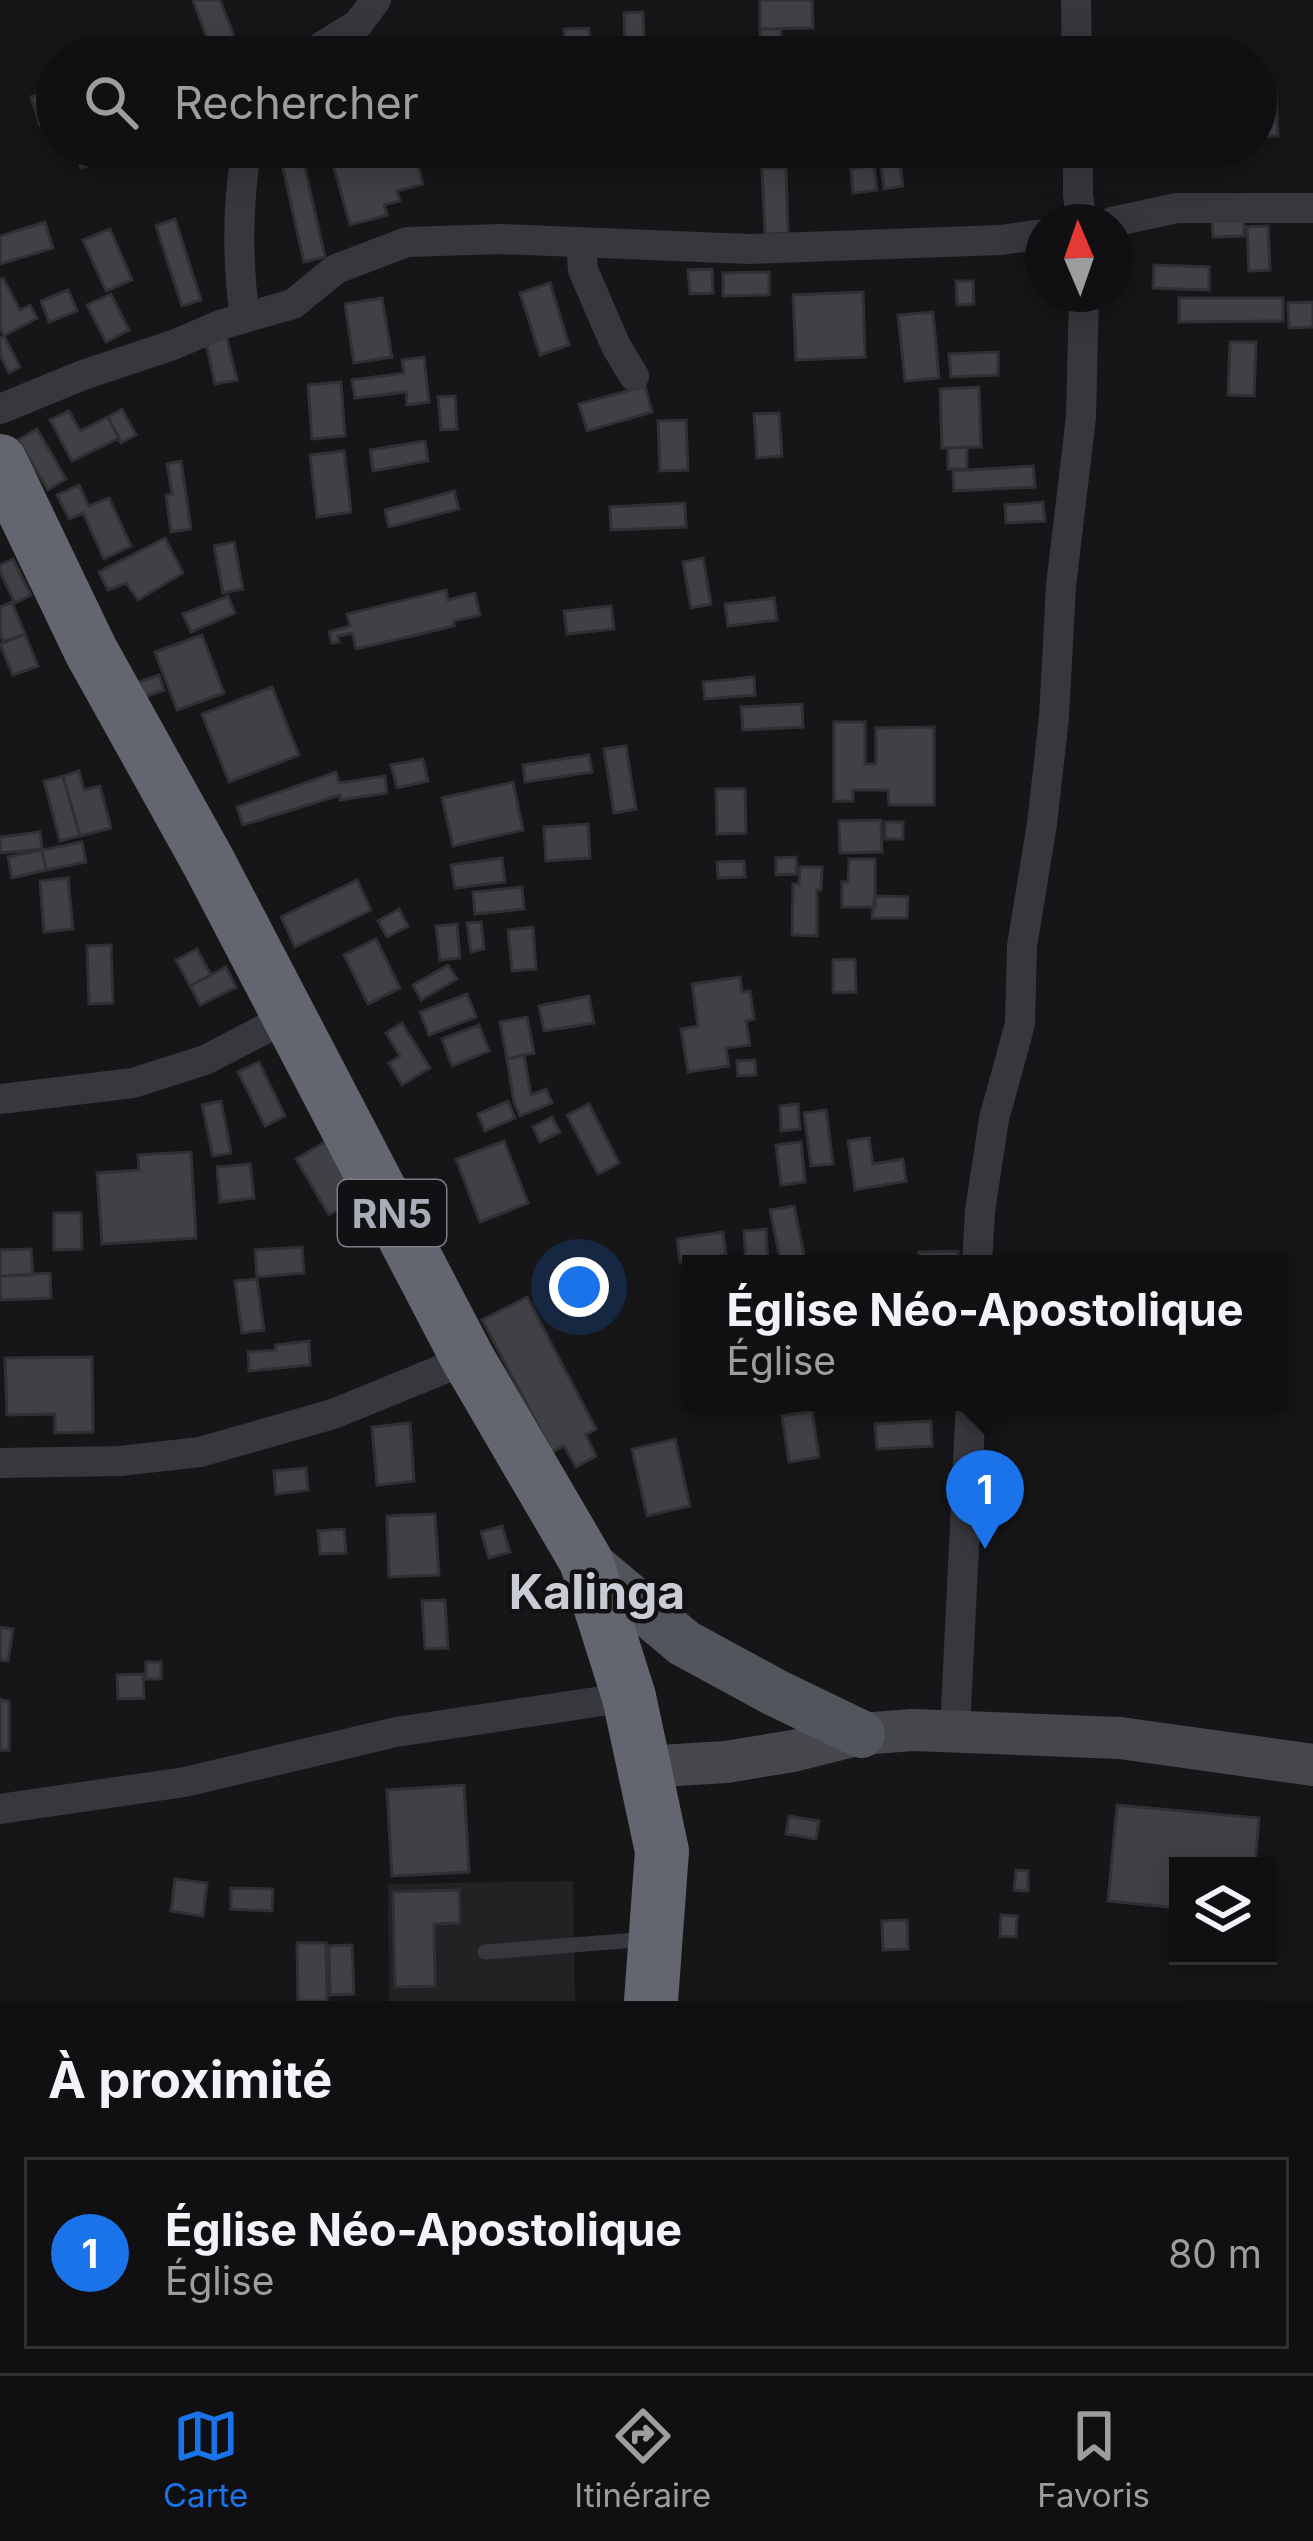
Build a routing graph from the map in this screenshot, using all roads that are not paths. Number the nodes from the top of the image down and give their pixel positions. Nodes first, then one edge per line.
1 (376, 0) edge
2 (1076, 0) edge
3 (339, 36) edge
4 (1077, 36) edge
5 (243, 168) edge
6 (1078, 168) edge
7 (1079, 204) edge
8 (1313, 208) edge
9 (1133, 217) edge
10 (1025, 237) edge
11 (581, 242) junction
12 (1084, 312) edge
13 (245, 318) junction
14 (634, 376) dead end
15 (0, 410) edge
16 (0, 460) edge
17 (290, 1016) junction
18 (0, 1099) edge
19 (978, 1255) edge
20 (468, 1359) junction
21 (971, 1411) edge
22 (0, 1463) edge
23 (586, 1561) junction
24 (629, 1697) junction
25 (955, 1730) junction
26 (861, 1734) junction
27 (1313, 1765) edge
28 (644, 1767) junction
29 (0, 1809) edge
30 (656, 1939) junction
31 (485, 1952) dead end
32 (651, 2001) edge

1 - 3 street
2 - 4 street
5 - 13 street
6 - 7 street
8 - 9 street
10 - 11 street
11 - 13 street
11 - 14 street
12 - 19 street
13 - 15 street
16 - 17 highway, RN5
17 - 18 street
17 - 20 highway, RN5
20 - 22 street
20 - 23 highway, RN5
21 - 25 street
23 - 24 highway, RN5
23 - 26 main road
24 - 28 highway, RN5
24 - 29 street
25 - 26 street
25 - 27 street
26 - 28 street
28 - 30 highway, RN5
30 - 31 lane
30 - 32 highway, RN5

